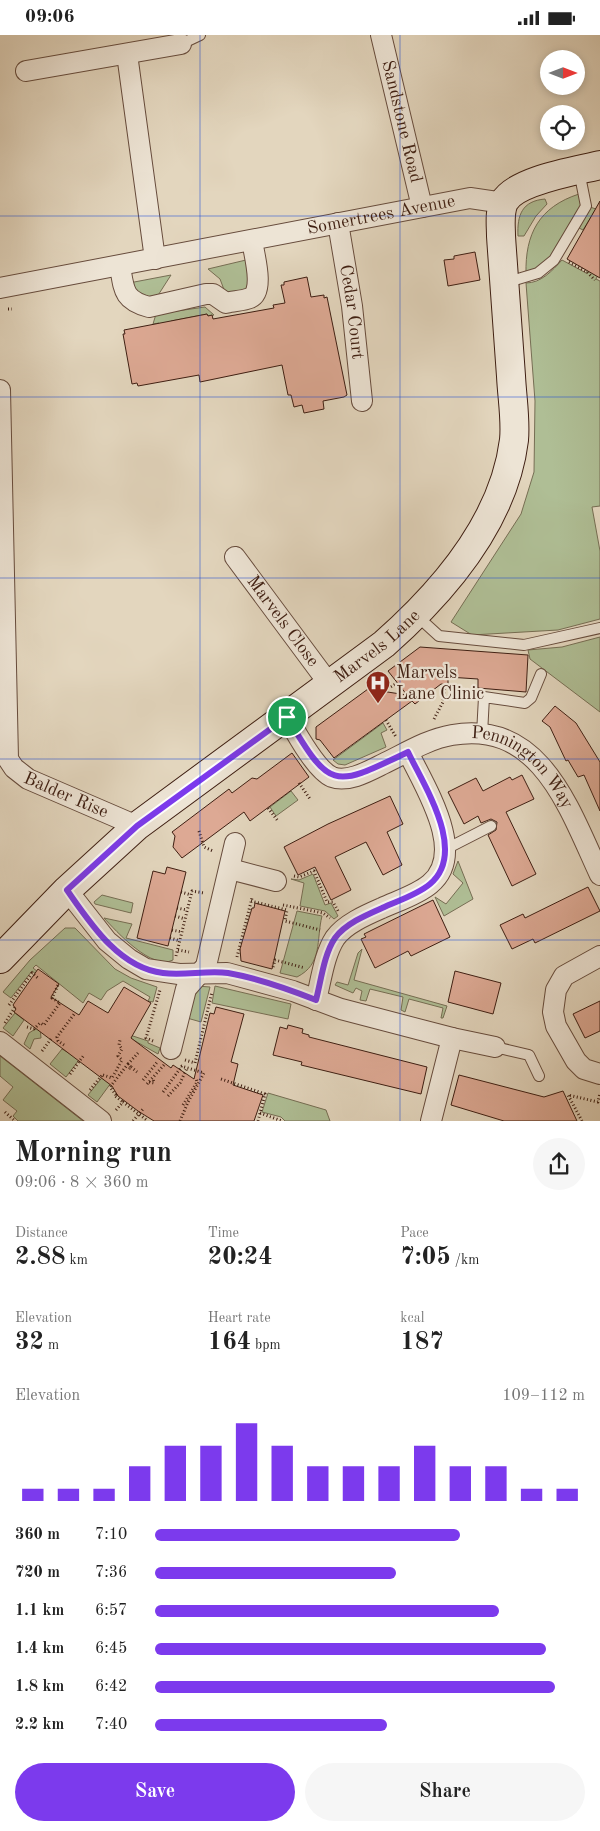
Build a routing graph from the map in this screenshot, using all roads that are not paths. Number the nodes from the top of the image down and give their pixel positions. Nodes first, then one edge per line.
1 (200, 35) edge
2 (381, 35) edge
3 (181, 44) joint
4 (127, 54) junction
5 (26, 71) dead end
6 (589, 168) edge
7 (504, 203) junction
8 (422, 207) junction
9 (338, 223) junction
10 (252, 241) junction
11 (154, 259) junction
12 (120, 266) junction
13 (504, 283) junction
14 (0, 288) edge
15 (0, 390) edge
16 (362, 401) dead end
17 (235, 557) dead end
18 (416, 615) junction
19 (600, 628) edge
20 (540, 674) dead end
21 (330, 685) junction
22 (287, 717) junction
23 (482, 734) junction
24 (403, 748) junction
25 (4, 760) edge
26 (137, 826) junction
27 (491, 826) dead end
28 (235, 843) dead end
29 (446, 849) junction
30 (230, 869) junction
31 (600, 875) edge
32 (283, 878) road end
33 (67, 890) junction
34 (600, 956) edge
35 (0, 959) edge
36 (198, 973) junction
37 (316, 1000) junction
38 (452, 1038) junction
39 (0, 1042) edge
40 (495, 1047) joint
41 (168, 1058) road end
42 (600, 1073) edge
43 (539, 1076) dead end
44 (97, 1111) edge
45 (431, 1121) edge

1 - 3 lane
2 - 8 street, Sandstone Road
3 - 4 street
4 - 5 street
4 - 11 street
6 - 7 street
6 - 13 lane
7 - 8 street, Somertrees Avenue
7 - 13 street, Marvels Lane
8 - 9 street, Somertrees Avenue
9 - 10 street, Somertrees Avenue
9 - 16 street, Cedar Court
10 - 11 street, Somertrees Avenue
10 - 12 street
11 - 12 street, Somertrees Avenue
12 - 14 street, Somertrees Avenue
13 - 18 street, Marvels Lane
15 - 25 street, Balder Rise
17 - 21 street, Marvels Close
18 - 19 lane
18 - 21 street, Marvels Lane
20 - 23 lane
21 - 22 street, Marvels Lane
22 - 24 street, Pennington Way
22 - 26 street, Marvels Lane
23 - 24 street, Pennington Way
23 - 31 street, Pennington Way
24 - 29 street
25 - 26 street, Balder Rise
26 - 33 street, Marvels Lane
27 - 29 lane
28 - 30 street
29 - 37 street
30 - 32 street
30 - 36 street
33 - 35 street, Marvels Lane
33 - 36 street
34 - 42 street
36 - 37 street
36 - 41 street
37 - 38 street
38 - 40 street
38 - 45 street
39 - 44 street
40 - 43 lane

